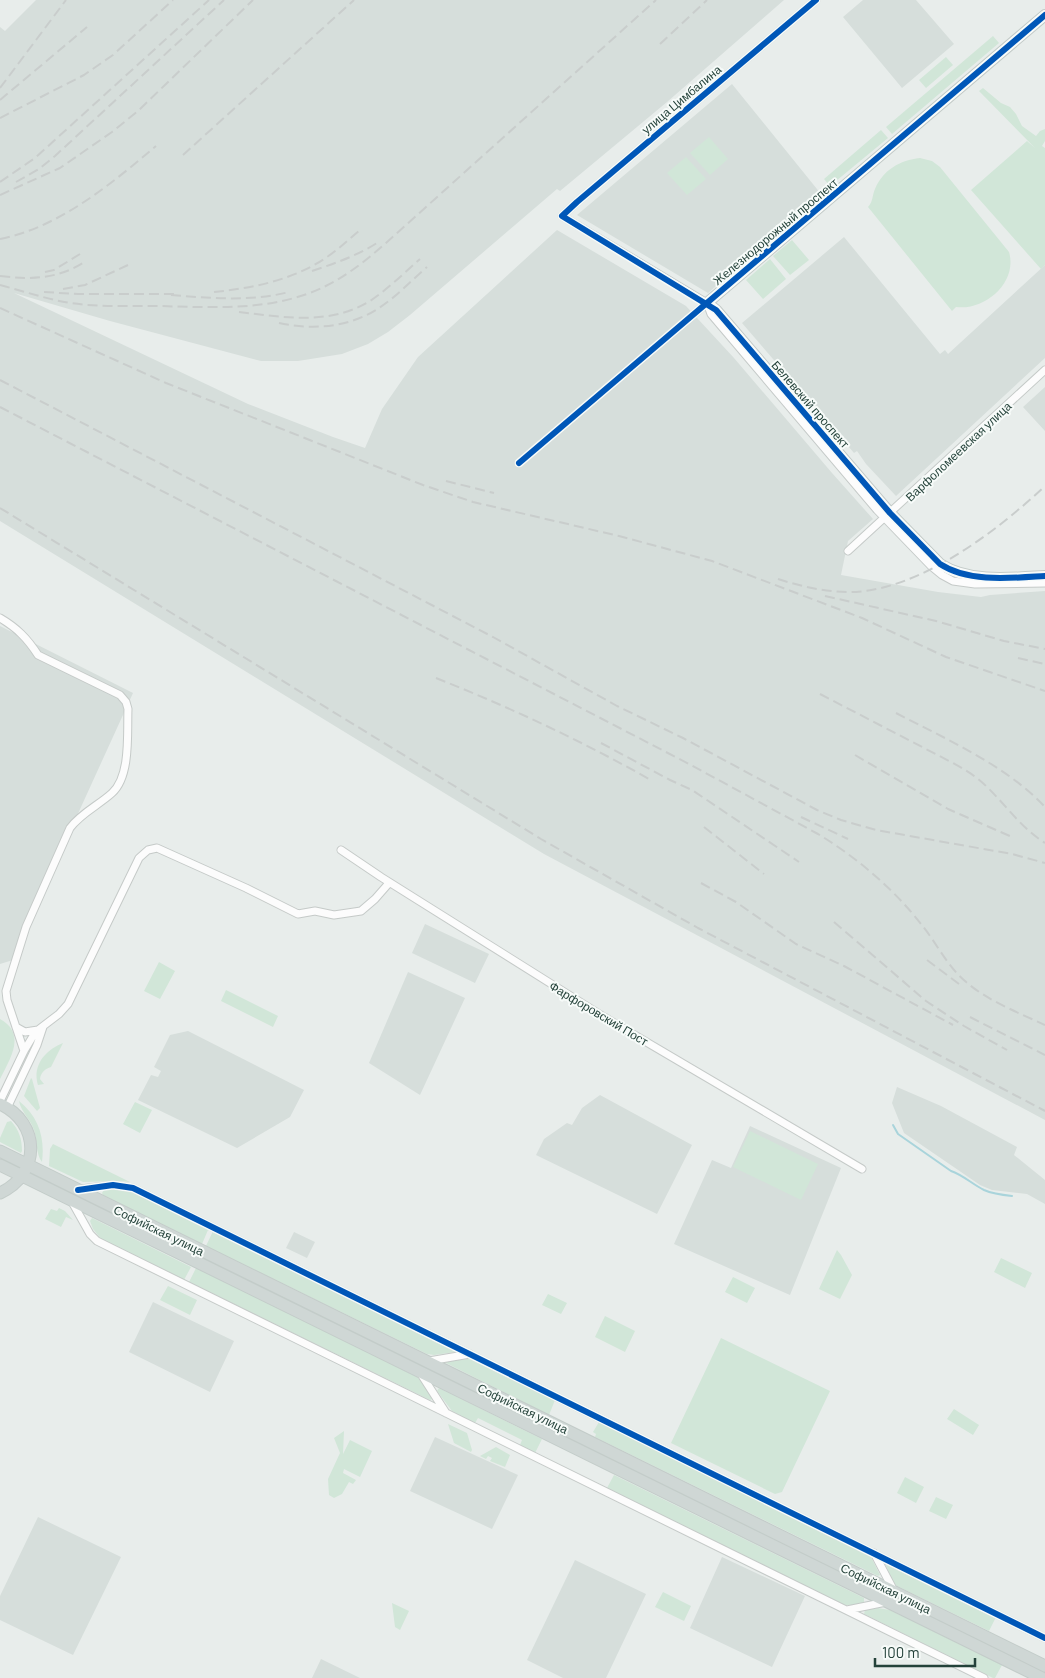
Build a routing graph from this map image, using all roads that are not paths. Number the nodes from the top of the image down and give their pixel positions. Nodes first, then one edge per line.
1 (816, 0) edge
2 (1045, 15) edge
3 (562, 216) joint
4 (707, 303) junction
5 (1045, 370) edge
6 (519, 463) dead end
7 (887, 516) junction
8 (848, 551) dead end
9 (1045, 576) edge
10 (1045, 583) edge
11 (0, 618) edge
12 (340, 850) dead end
13 (390, 883) junction
14 (16, 1027) junction
15 (41, 1028) junction
16 (24, 1051) junction
17 (2, 1104) edge
18 (0, 1151) edge
19 (0, 1165) edge
20 (862, 1168) dead end
21 (26, 1171) junction
22 (78, 1190) junction
23 (0, 1193) edge
24 (71, 1200) junction
25 (366, 1338) junction
26 (470, 1354) junction
27 (426, 1361) junction
28 (419, 1371) junction
29 (446, 1413) junction
30 (874, 1553) junction
31 (894, 1592) junction
32 (886, 1602) junction
33 (847, 1610) junction
34 (953, 1621) junction
35 (948, 1632) junction
36 (1045, 1638) edge
37 (1045, 1666) edge
38 (984, 1678) edge
39 (1042, 1678) edge

1 - 3 street, улица Цимбалина
2 - 4 street, Железнодорожный проспект
3 - 4 street, Белевский проспект
4 - 6 street, Железнодорожный проспект
4 - 7 street, Белевский проспект
5 - 7 street, Варфоломеевская улица
7 - 8 street, Варфоломеевская улица
7 - 9 street, Белевский проспект
7 - 10 street, Белевский проспект
11 - 14 street
12 - 13 street, Фарфоровский Пост
13 - 15 street
13 - 20 street, Фарфоровский Пост
14 - 15 street
14 - 16 street
15 - 16 street
15 - 17 street
16 - 17 street
17 - 21 main road
18 - 21 main road, Софийская улица
19 - 21 main road, Софийская улица
21 - 22 main road, Софийская улица
21 - 23 main road
21 - 24 main road, Софийская улица
22 - 25 main road, Софийская улица
22 - 26 street
24 - 25 main road, Софийская улица
24 - 29 street
25 - 27 main road, Софийская улица
25 - 28 main road, Софийская улица
26 - 27 street
26 - 30 street
27 - 31 main road, Софийская улица
28 - 29 street
28 - 32 main road, Софийская улица
29 - 33 street
30 - 31 street
30 - 36 street
31 - 34 main road, Софийская улица
32 - 33 street
32 - 35 main road, Софийская улица
33 - 38 street
34 - 35 main road
34 - 37 main road, Софийская улица
35 - 39 main road, Софийская улица

